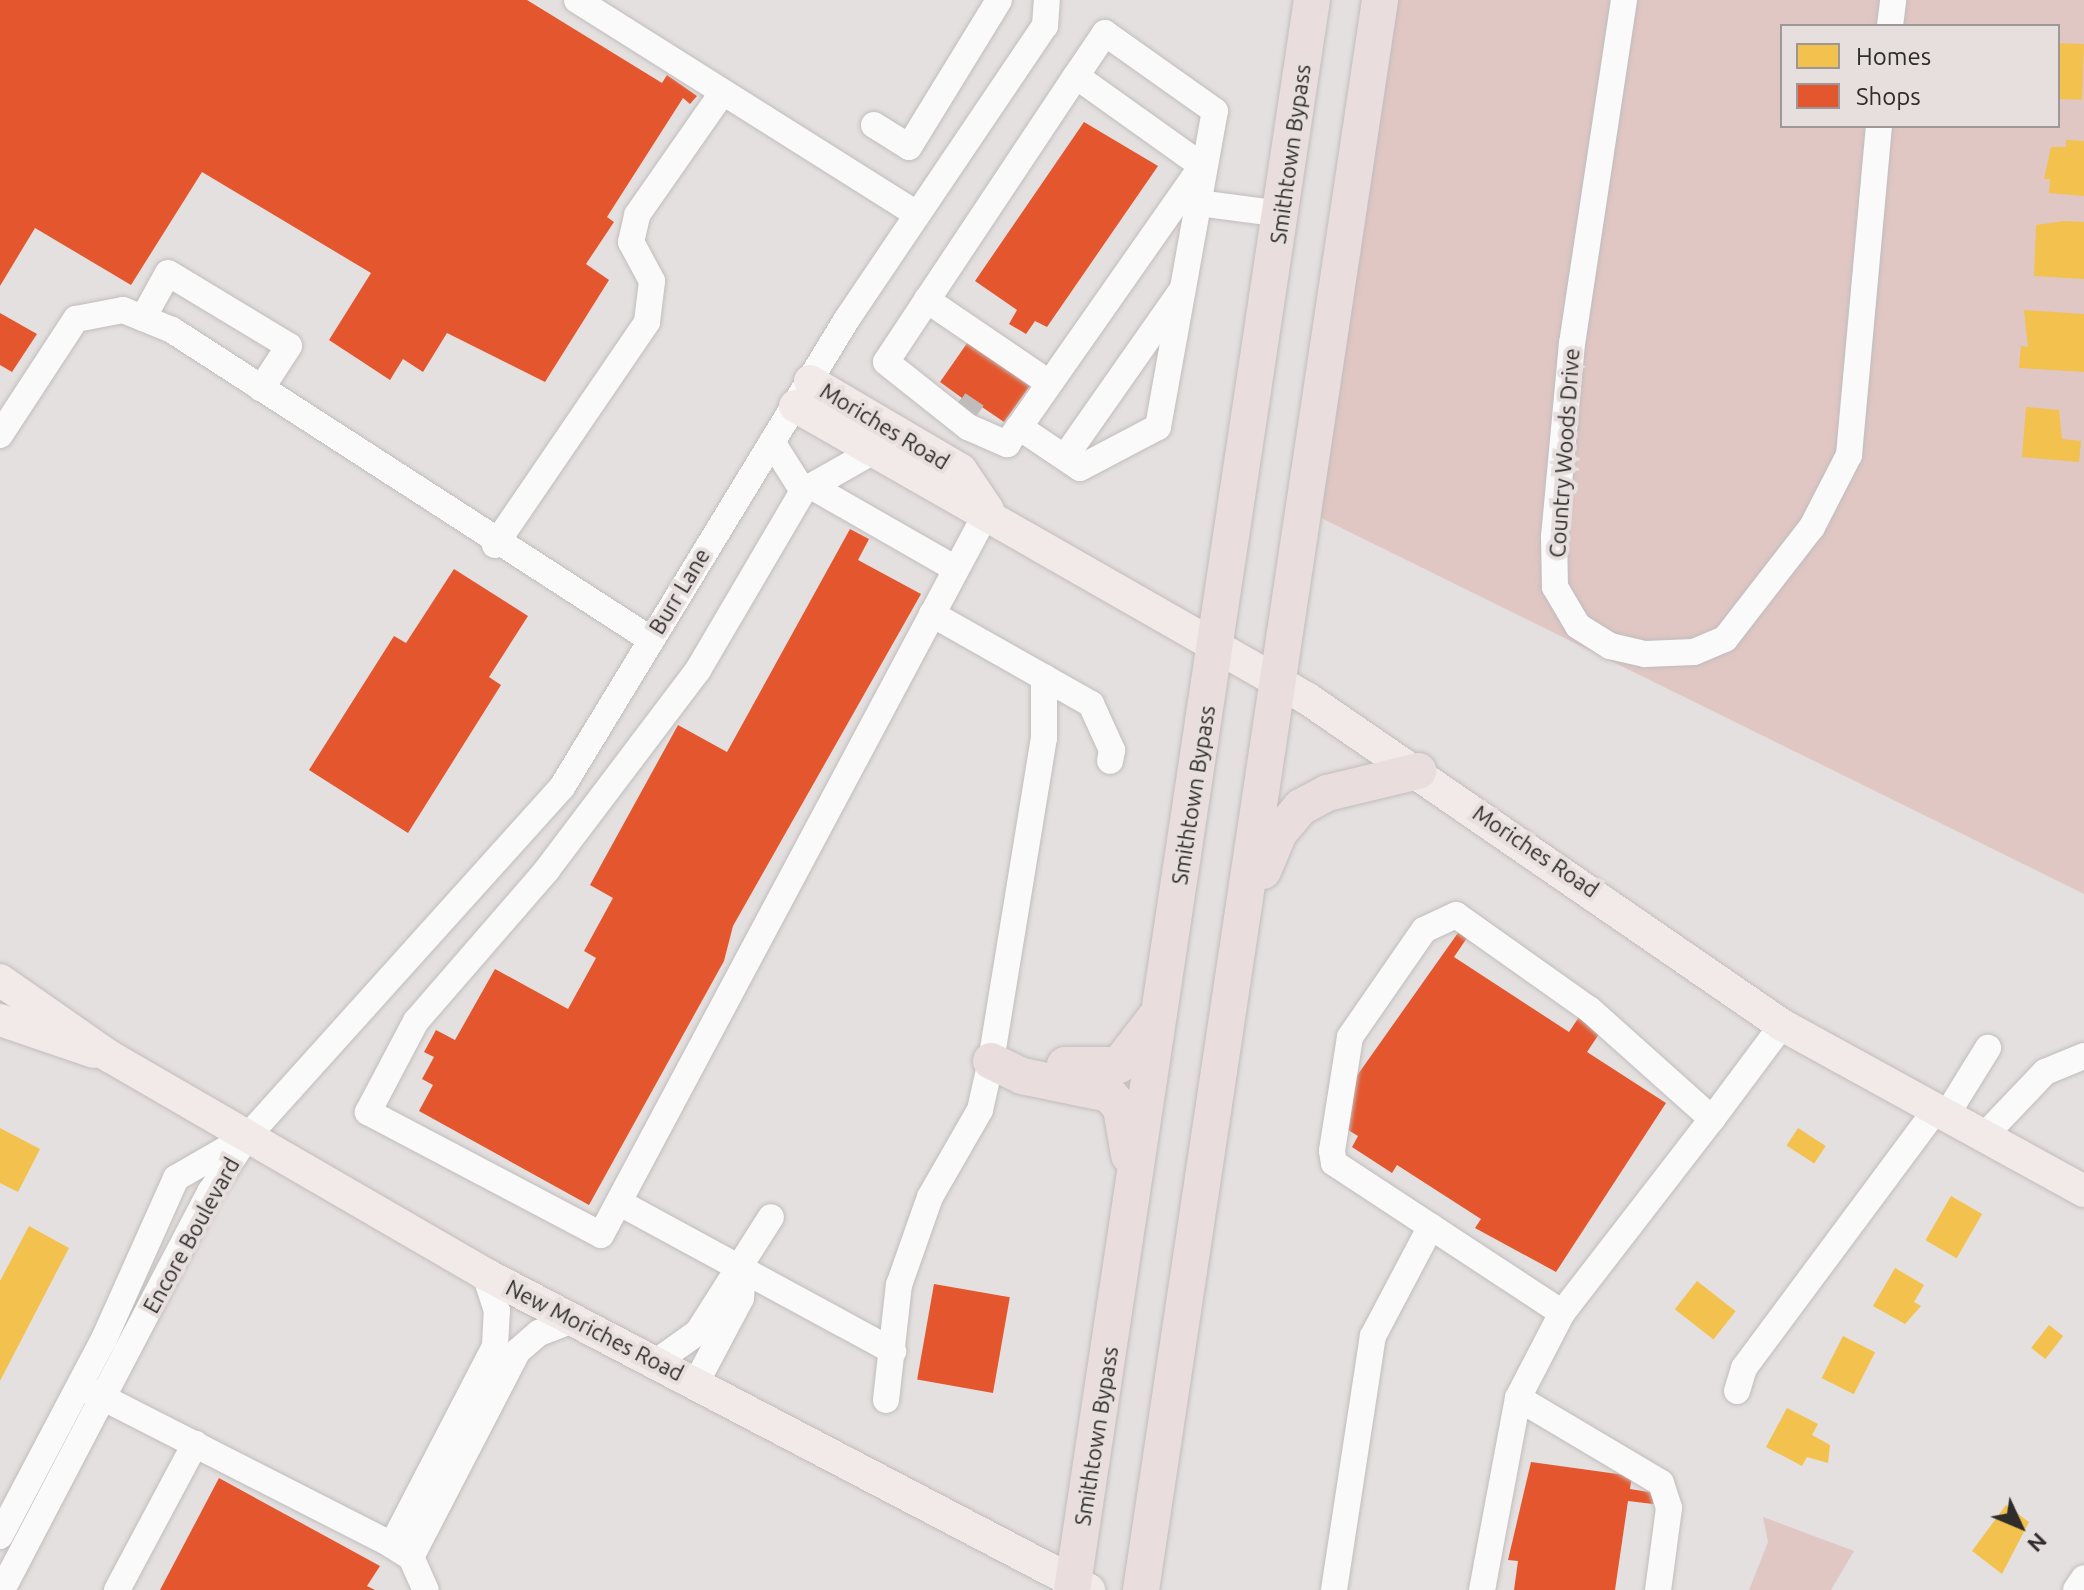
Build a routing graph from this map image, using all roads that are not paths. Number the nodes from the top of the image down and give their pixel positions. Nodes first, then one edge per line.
1 (577, 0) edge
2 (999, 0) edge
3 (1047, 0) edge
4 (1312, 0) edge
5 (1380, 0) edge
6 (1624, 0) edge
7 (1893, 0) edge
8 (1890, 24) edge
9 (1076, 76) junction
10 (722, 93) junction
11 (874, 125) dead end
12 (1879, 128) edge
13 (1202, 166) junction
14 (1199, 203) junction
15 (915, 213) junction
16 (1281, 214) junction
17 (1184, 287) junction
18 (927, 300) junction
19 (143, 318) junction
20 (1049, 383) junction
21 (261, 389) junction
22 (929, 392) junction
23 (802, 393) junction
24 (976, 418) junction
25 (1019, 427) junction
26 (0, 435) edge
27 (772, 442) junction
28 (872, 452) junction
29 (1065, 457) junction
30 (807, 489) junction
31 (988, 510) junction
32 (495, 545) junction
33 (956, 569) junction
34 (932, 614) junction
35 (650, 639) junction
36 (1216, 646) junction
37 (1044, 677) junction
38 (1278, 681) junction
39 (1110, 761) dead end
40 (1418, 771) junction
41 (1240, 941) junction
42 (0, 980) edge
43 (1161, 1008) junction
44 (0, 1020) edge
45 (1782, 1025) junction
46 (1988, 1048) dead end
47 (109, 1056) junction
48 (2084, 1056) edge
49 (991, 1061) junction
50 (1942, 1111) junction
51 (1712, 1119) junction
52 (1985, 1135) junction
53 (247, 1137) junction
54 (1134, 1185) junction
55 (2084, 1191) edge
56 (620, 1203) junction
57 (771, 1217) dead end
58 (1431, 1226) junction
59 (743, 1270) junction
60 (485, 1274) junction
61 (1562, 1313) junction
62 (576, 1319) junction
63 (893, 1351) junction
64 (656, 1362) junction
65 (696, 1383) junction
66 (79, 1387) junction
67 (1737, 1391) dead end
68 (104, 1397) junction
69 (1518, 1398) junction
70 (886, 1400) dead end
71 (195, 1444) junction
72 (0, 1536) edge
73 (401, 1551) junction
74 (2084, 1578) edge
75 (1078, 1588) edge
76 (2, 1590) edge
77 (117, 1590) edge
78 (426, 1590) edge
79 (1141, 1590) edge
80 (1334, 1590) edge
81 (1482, 1590) edge
82 (1658, 1590) edge
83 (2076, 1590) edge

1 - 10 street
2 - 11 street
3 - 15 street, Burr Lane
4 - 16 highway, Smithtown Bypass
5 - 38 highway
6 - 12 street, Country Woods Drive
7 - 8 street
9 - 13 street
9 - 13 street
9 - 18 street
10 - 15 street
10 - 32 street
13 - 14 street
13 - 20 street
14 - 16 street
14 - 17 street
15 - 23 street, Burr Lane
16 - 36 highway, Smithtown Bypass
17 - 29 street
17 - 29 street
18 - 20 street
18 - 22 street
19 - 21 street
19 - 21 street
19 - 26 street
20 - 25 street
21 - 32 street
22 - 24 street
22 - 24 street
23 - 27 street, Burr Lane
23 - 28 main road, Moriches Road
23 - 31 main road, Moriches Road
24 - 25 street
25 - 29 street
27 - 30 street
27 - 35 street, Burr Lane
28 - 30 street
28 - 31 main road, Moriches Road
30 - 33 street
30 - 56 street
31 - 33 street
31 - 36 main road, Moriches Road
32 - 35 street
33 - 34 street
34 - 37 street
34 - 56 street
35 - 53 street, Burr Lane
36 - 38 main road, Moriches Road
36 - 43 highway, Smithtown Bypass
37 - 39 street
37 - 49 street
38 - 40 main road, Moriches Road
38 - 41 highway
40 - 41 highway
40 - 45 main road, Moriches Road
41 - 79 highway
42 - 47 main road, New Moriches Road
43 - 49 highway
43 - 54 highway, Smithtown Bypass
44 - 47 main road, New Moriches Road
45 - 50 main road, Moriches Road
45 - 51 street
46 - 50 street
47 - 53 main road, New Moriches Road
48 - 52 street
49 - 54 highway
49 - 63 street
50 - 52 main road, Moriches Road
50 - 67 street
51 - 58 street
51 - 61 street
52 - 55 main road, Moriches Road
53 - 60 main road, New Moriches Road
53 - 66 street, Encore Boulevard
53 - 68 street, Encore Boulevard
54 - 75 highway, Smithtown Bypass
56 - 59 street
57 - 59 street
58 - 61 street
58 - 80 street
59 - 63 street
59 - 64 street
59 - 65 street
60 - 62 main road, New Moriches Road
60 - 73 street
61 - 69 street
62 - 64 main road, New Moriches Road
62 - 73 street
63 - 70 street
64 - 65 main road, New Moriches Road
65 - 75 main road, New Moriches Road
66 - 68 street
66 - 72 street, Encore Boulevard
68 - 71 street
68 - 76 street, Encore Boulevard
69 - 81 street
69 - 82 street
71 - 73 street
71 - 77 street
73 - 78 street
74 - 83 street

